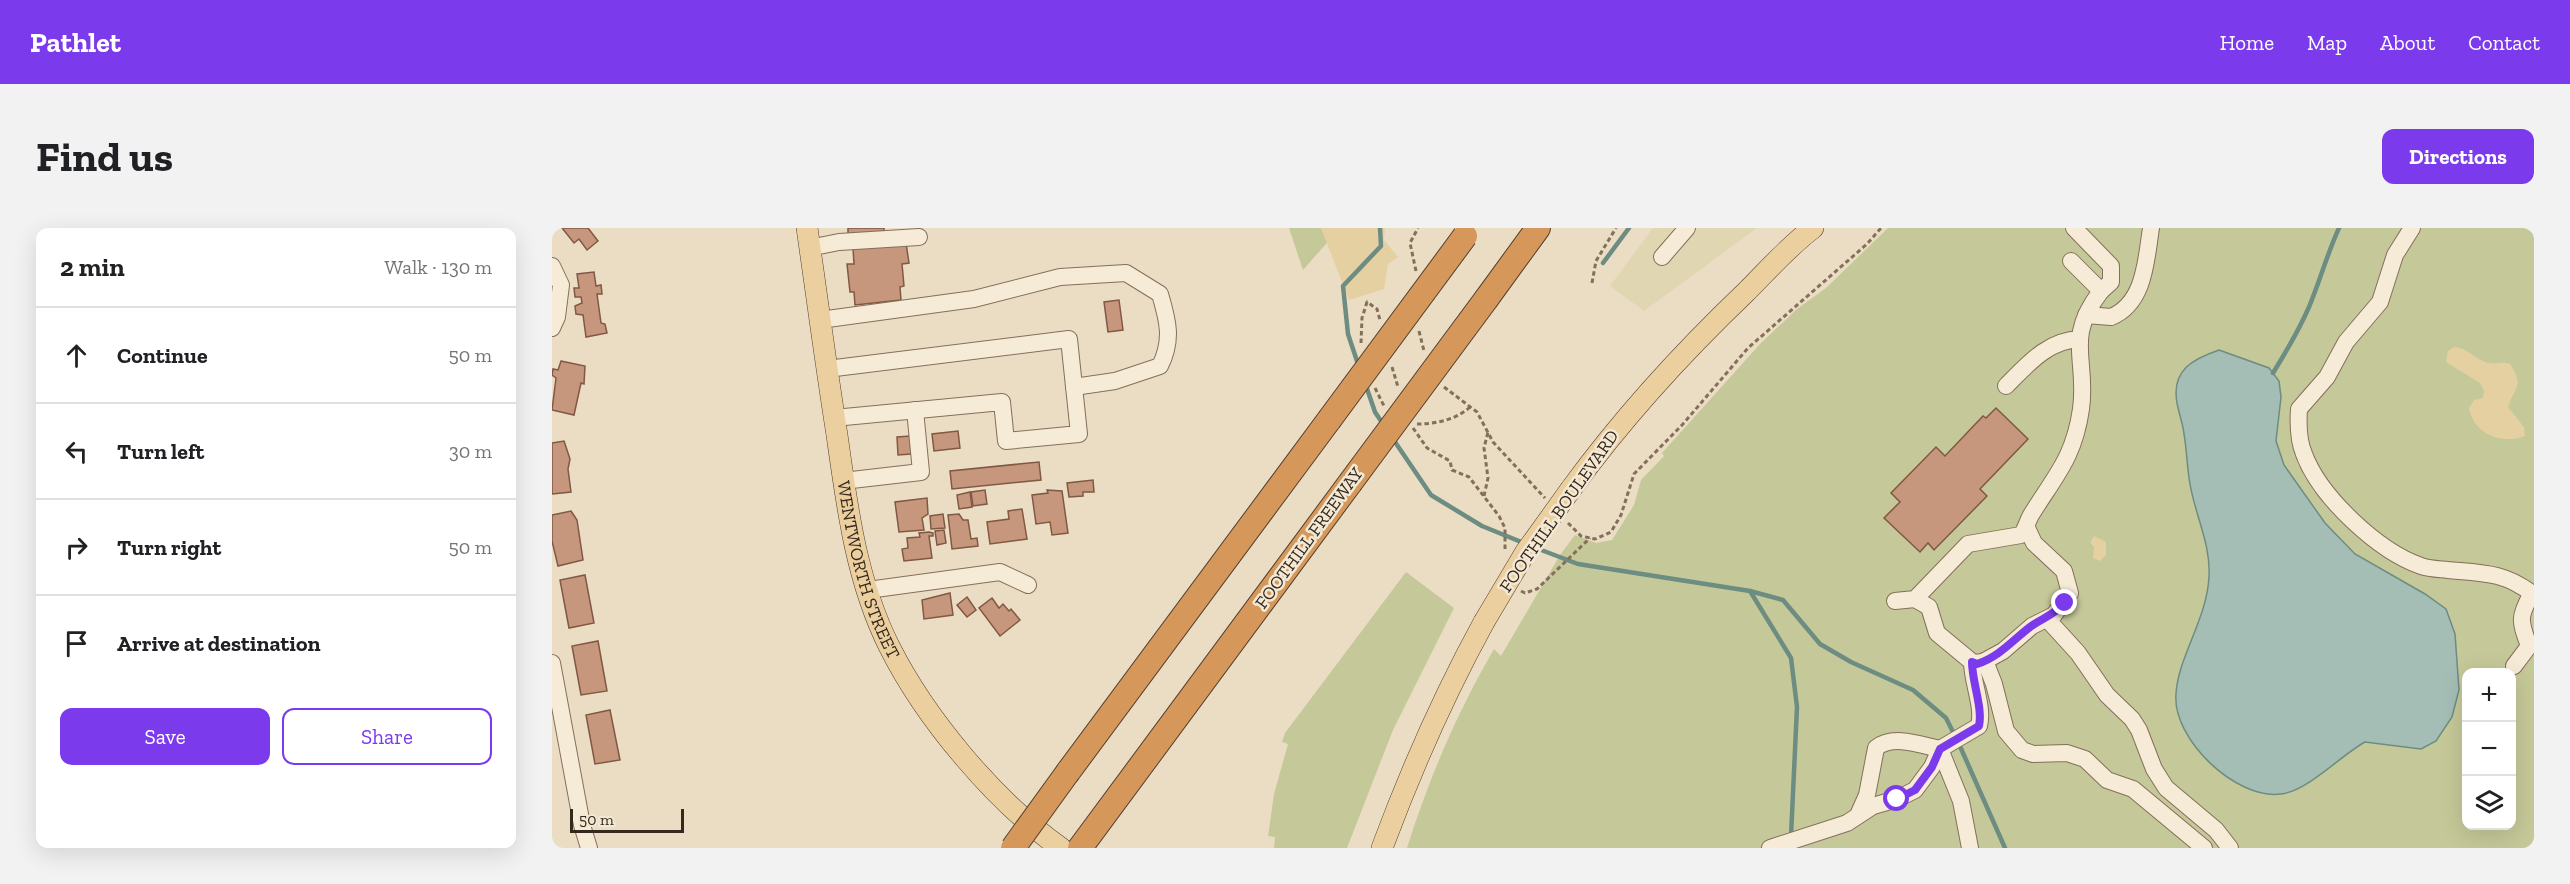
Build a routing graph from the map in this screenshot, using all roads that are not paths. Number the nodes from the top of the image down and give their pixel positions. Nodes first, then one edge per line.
1 (1538, 228) edge
2 (1687, 228) edge
3 (1813, 228) edge
4 (2074, 228) edge
5 (2151, 228) edge
6 (2412, 228) edge
7 (1468, 232) edge
8 (919, 237) dead end
9 (808, 238) edge
10 (1662, 257) dead end
11 (2072, 261) dead end
12 (552, 266) edge
13 (2101, 291) junction
14 (2086, 315) junction
15 (820, 320) junction
16 (552, 328) edge
17 (2080, 339) junction
18 (827, 369) junction
19 (2006, 386) dead end
20 (1074, 387) junction
21 (915, 410) junction
22 (834, 417) junction
23 (843, 481) junction
24 (2027, 528) junction
25 (1028, 585) dead end
26 (868, 590) junction
27 (2533, 594) edge
28 (1915, 599) junction
29 (1895, 601) dead end
30 (2047, 619) junction
31 (1978, 661) junction
32 (552, 663) edge
33 (2514, 666) dead end
34 (1940, 749) junction
35 (1859, 813) junction
36 (589, 848) edge
37 (1013, 848) edge
38 (1061, 848) edge
39 (1080, 848) edge
40 (1382, 848) edge
41 (1770, 848) edge
42 (1970, 848) edge
43 (2204, 848) edge
44 (2230, 848) edge

1 - 39 highway, FOOTHILL FREEWAY, bridge
2 - 10 street
3 - 40 main road, FOOTHILL BOULEVARD, bridge
4 - 13 street
5 - 14 street
6 - 27 street
7 - 37 highway, bridge
8 - 9 street
9 - 15 main road, WENTWORTH STREET
11 - 13 street
12 - 16 street
13 - 14 street
14 - 17 street
15 - 18 main road, WENTWORTH STREET
15 - 20 street
17 - 19 street
17 - 24 street
18 - 20 street
18 - 22 main road, WENTWORTH STREET
20 - 21 street
21 - 22 street
21 - 23 street
22 - 23 main road, WENTWORTH STREET
23 - 26 main road, WENTWORTH STREET
24 - 28 street
24 - 30 street
25 - 26 street
26 - 38 main road, WENTWORTH STREET
27 - 33 street
28 - 29 street
28 - 31 street
30 - 31 street
30 - 44 street
31 - 34 street
31 - 43 street
32 - 36 street
34 - 35 street
34 - 35 street
34 - 42 street
35 - 41 street

